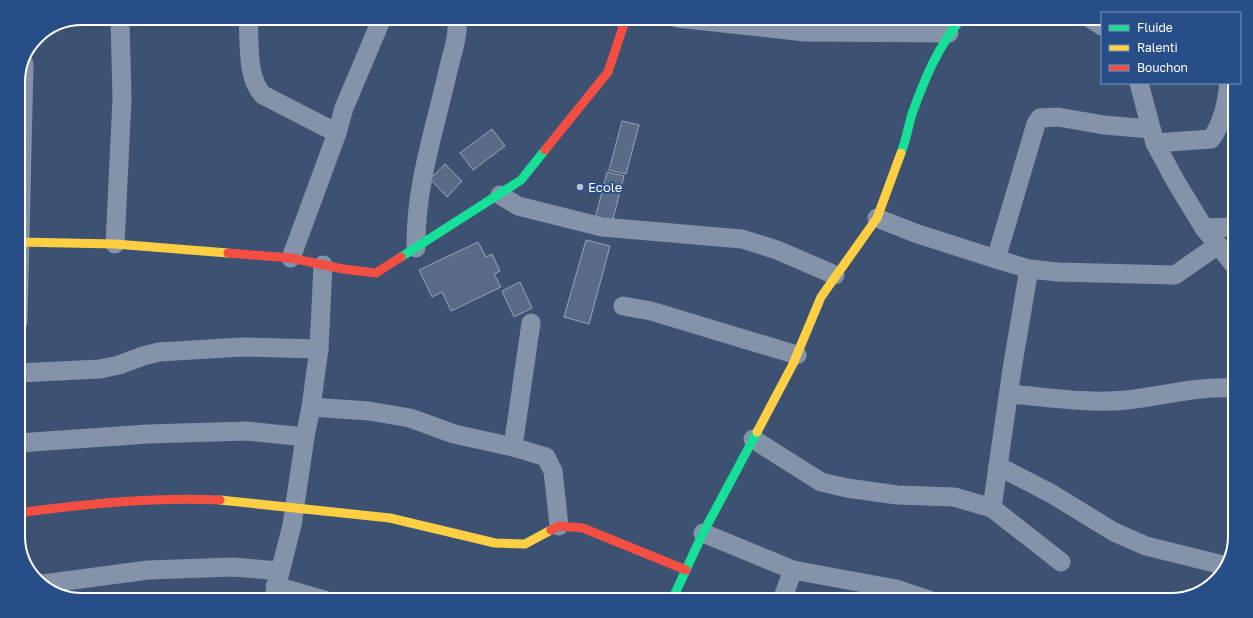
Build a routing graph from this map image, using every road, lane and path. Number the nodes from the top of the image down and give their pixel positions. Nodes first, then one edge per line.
1 (120, 25) edge
2 (248, 25) edge
3 (379, 25) edge
4 (456, 25) edge
5 (624, 25) edge
6 (740, 25) edge
7 (956, 25) edge
8 (949, 33) junction
9 (1139, 84) edge
10 (1228, 89) edge
11 (337, 133) junction
12 (1153, 136) junction
13 (500, 195) junction
14 (877, 218) junction
15 (1228, 227) edge
16 (1204, 228) junction
17 (25, 242) edge
18 (115, 244) junction
19 (1218, 245) junction
20 (416, 248) junction
21 (1228, 257) edge
22 (291, 258) junction
23 (996, 259) junction
24 (323, 265) junction
25 (1029, 269) junction
26 (835, 275) junction
27 (623, 306) dead end
28 (531, 323) dead end
29 (319, 349) junction
30 (797, 355) junction
31 (25, 373) edge
32 (1228, 388) edge
33 (1010, 394) junction
34 (311, 407) junction
35 (305, 437) junction
36 (753, 439) junction
37 (25, 443) edge
38 (514, 447) junction
39 (998, 466) junction
40 (294, 506) junction
41 (992, 508) junction
42 (25, 512) edge
43 (559, 526) junction
44 (703, 533) junction
45 (1062, 562) dead end
46 (1220, 565) edge
47 (686, 570) junction
48 (793, 570) junction
49 (50, 583) edge
50 (276, 586) edge
51 (300, 593) edge
52 (675, 593) edge
53 (785, 593) edge
54 (887, 593) edge

1 - 18 street
2 - 11 street
3 - 11 street
4 - 20 street
5 - 13 street
6 - 8 street
7 - 8 street
8 - 14 street
9 - 12 street
10 - 12 street
11 - 22 street
12 - 16 street
12 - 23 street
13 - 20 street
13 - 26 street
14 - 23 street
14 - 26 street
15 - 16 street
16 - 19 street
17 - 18 street
18 - 22 street
19 - 21 street
19 - 25 street
20 - 24 street
22 - 24 street
23 - 25 street
24 - 29 street
25 - 33 street
26 - 30 street
27 - 30 street
28 - 38 street
29 - 31 street
29 - 34 street
30 - 36 street
32 - 33 street
33 - 39 street
34 - 35 street
34 - 38 street
35 - 37 street
35 - 40 street
36 - 41 street
36 - 44 street
38 - 43 street
39 - 41 street
39 - 46 street
40 - 42 street
40 - 43 street
40 - 50 street
41 - 45 street
43 - 47 street
44 - 47 street
44 - 48 street
47 - 52 street
48 - 53 street
48 - 54 street
49 - 50 street
50 - 51 street

